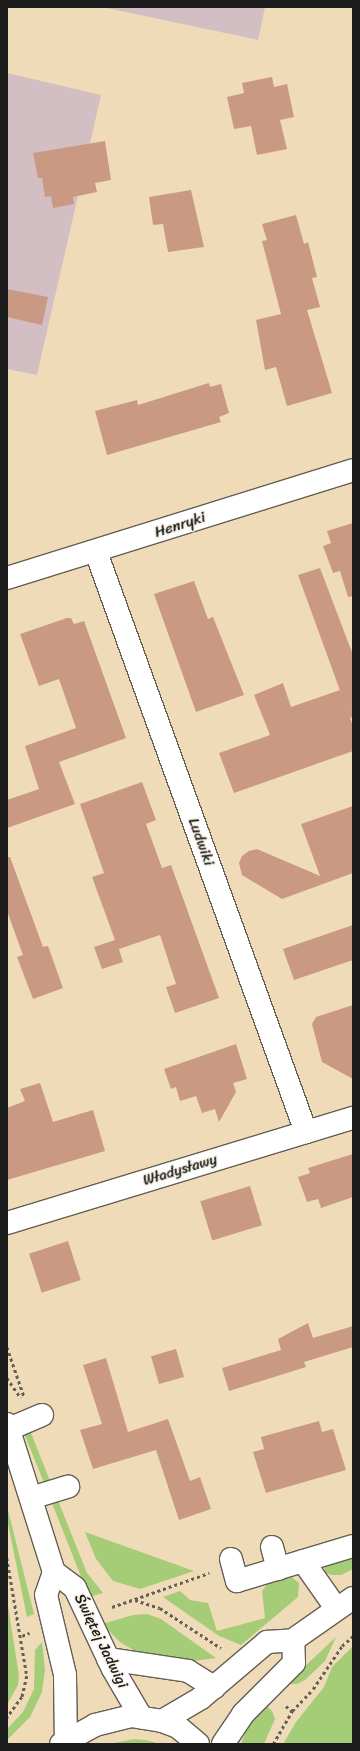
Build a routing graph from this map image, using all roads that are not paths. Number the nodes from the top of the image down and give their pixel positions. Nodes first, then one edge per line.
1 (353, 470) edge
2 (96, 552) junction
3 (7, 578) edge
4 (353, 1118) edge
5 (306, 1132) junction
6 (7, 1223) edge
7 (42, 1415) dead end
8 (8, 1426) edge
9 (68, 1487) dead end
10 (31, 1498) junction
11 (353, 1546) edge
12 (272, 1547) dead end
13 (230, 1559) dead end
14 (303, 1561) junction
15 (278, 1569) junction
16 (54, 1572) junction
17 (345, 1603) edge
18 (293, 1640) junction
19 (108, 1659) junction
20 (214, 1687) junction
21 (152, 1719) junction
22 (64, 1743) edge
23 (198, 1744) edge
24 (223, 1744) edge

1 - 2 street, Henryki
2 - 3 street, Henryki
2 - 5 street, Ludwiki
4 - 5 street, Władysławy
5 - 6 street, Władysławy
7 - 8 street
8 - 10 street
9 - 10 street
10 - 16 street
11 - 14 street
12 - 15 street
13 - 15 street
14 - 15 street
14 - 17 street
16 - 19 street, Świętej Jadwigi
16 - 22 street
17 - 18 street
18 - 20 street
18 - 24 street
19 - 20 street
19 - 21 street, Świętej Jadwigi
20 - 21 street
21 - 22 street
21 - 23 street

